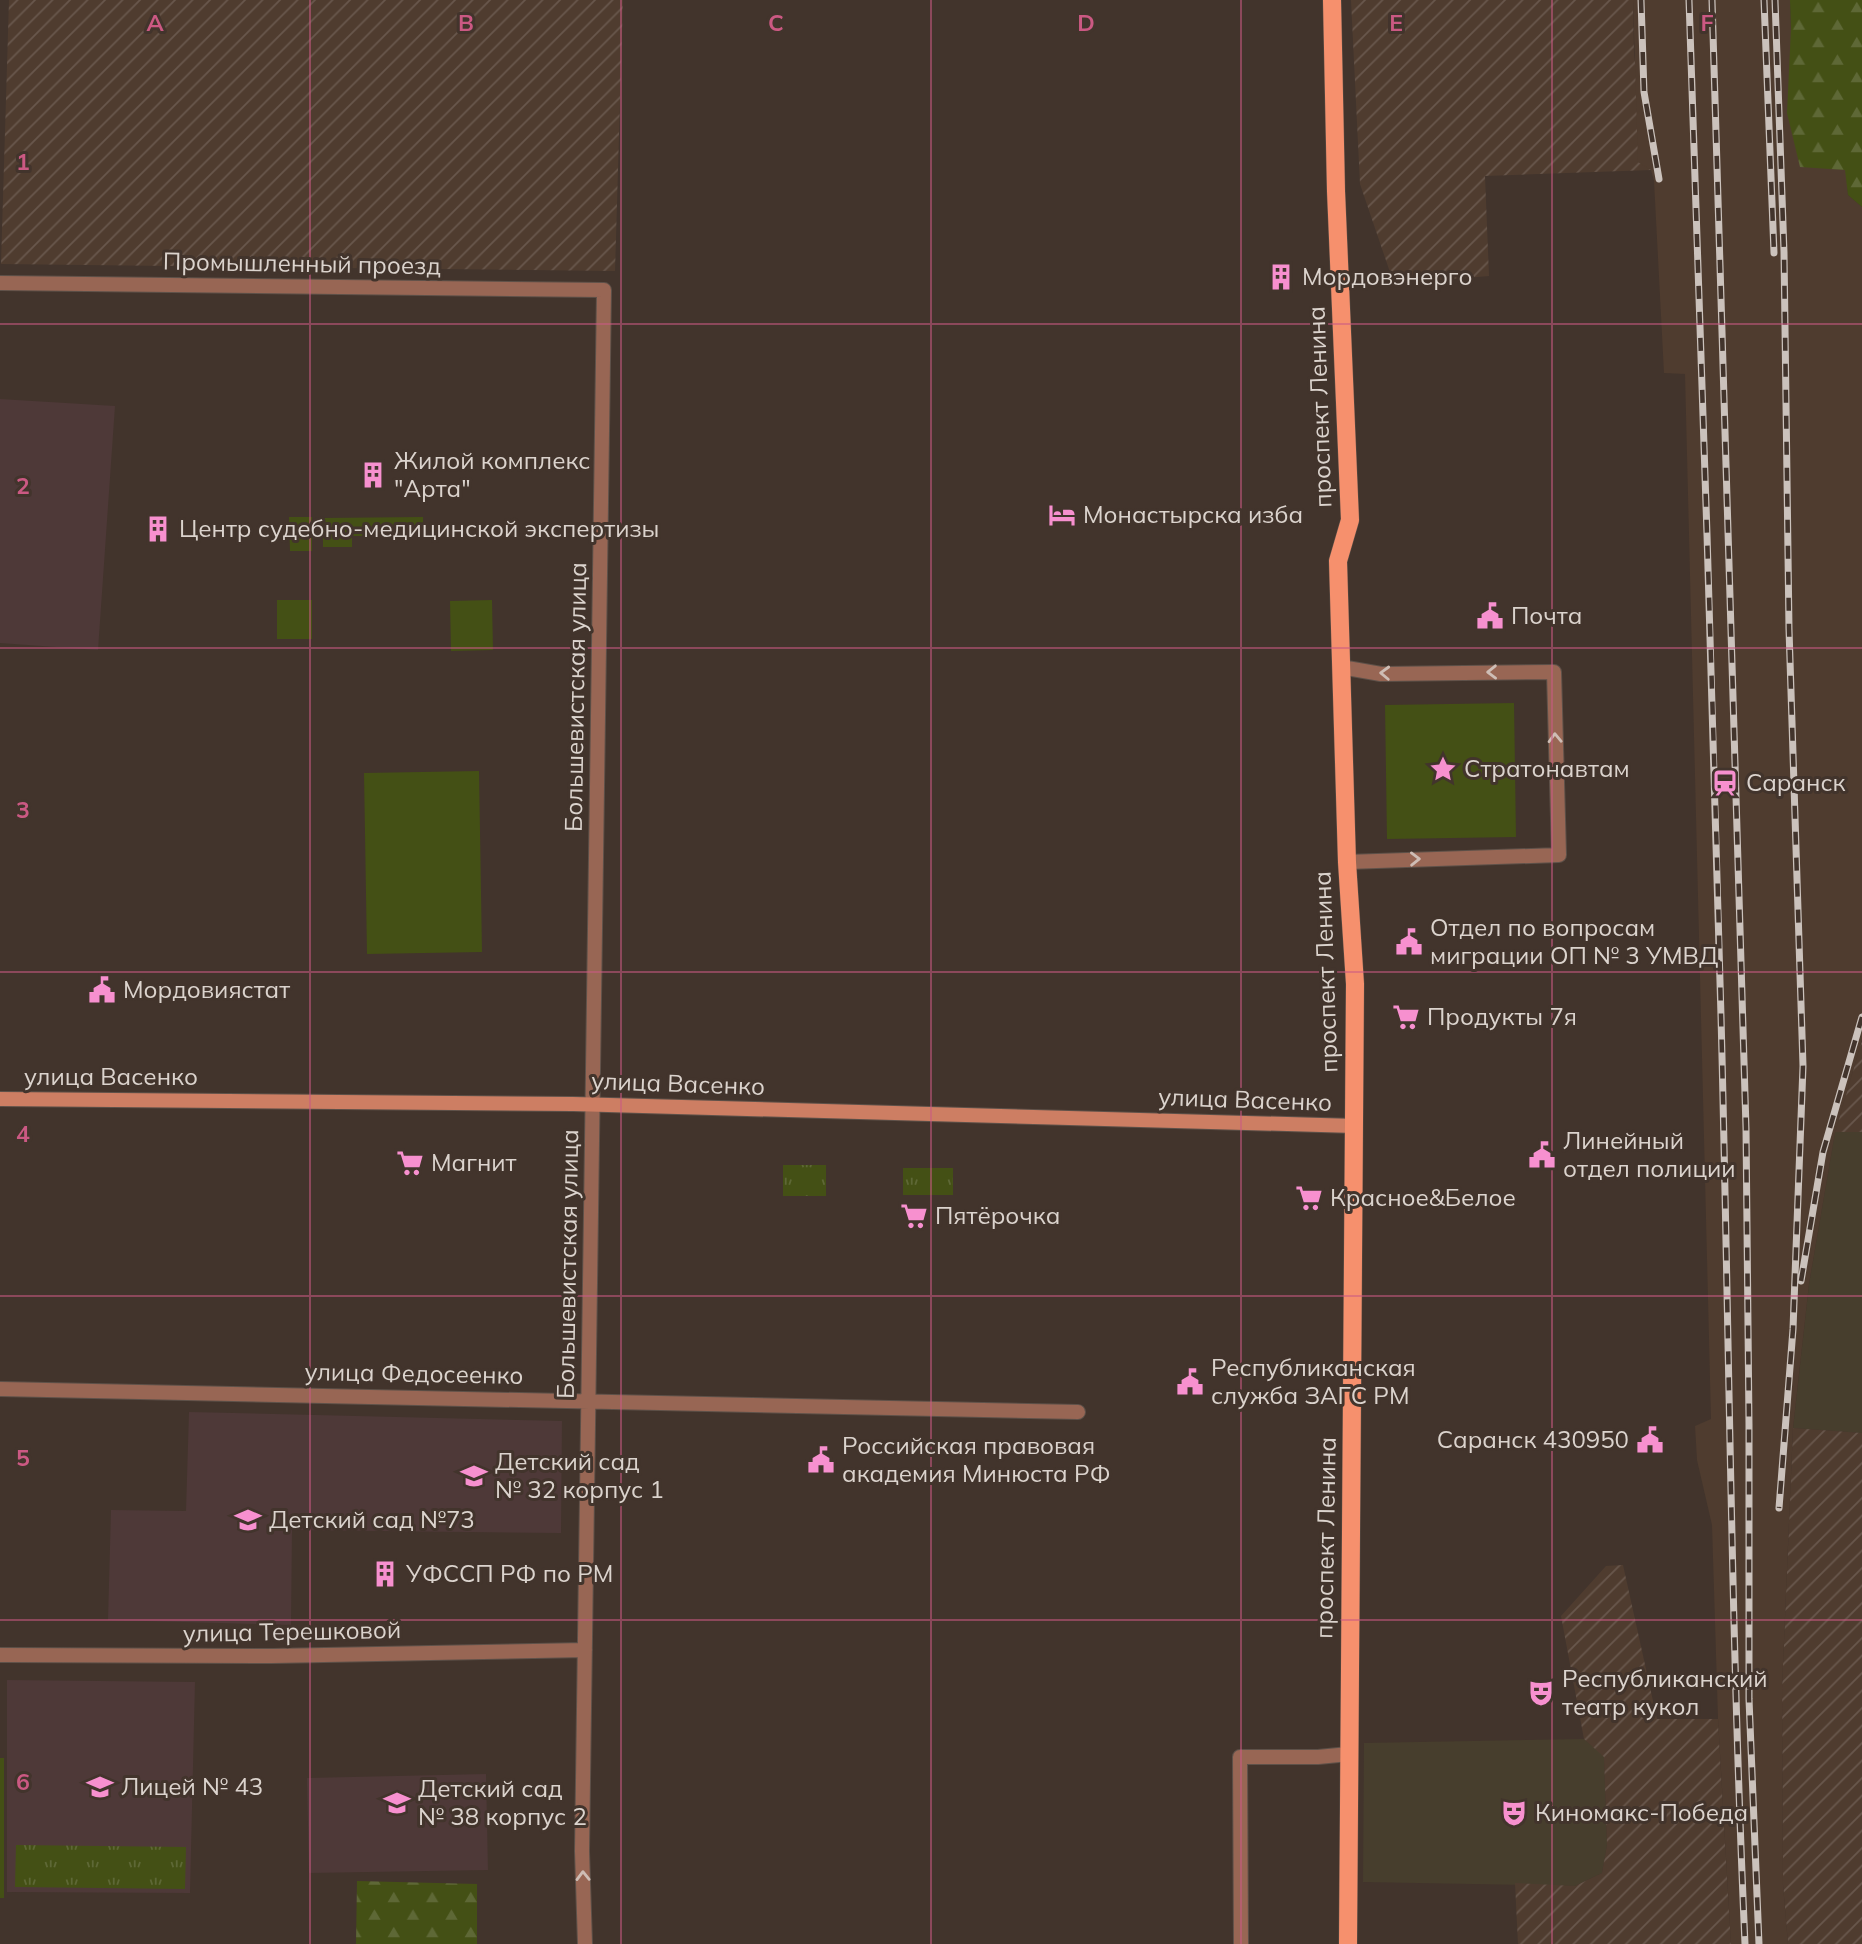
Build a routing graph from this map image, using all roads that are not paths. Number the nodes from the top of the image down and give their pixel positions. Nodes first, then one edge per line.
1 (1332, 0) edge
2 (0, 284) edge
3 (604, 290) joint
4 (1341, 667) junction
5 (1347, 862) junction
6 (0, 1099) edge
7 (593, 1104) junction
8 (1355, 1126) junction
9 (0, 1389) edge
10 (590, 1401) junction
11 (1079, 1412) dead end
12 (585, 1650) junction
13 (0, 1655) edge
14 (1349, 1754) junction
15 (585, 1944) edge
16 (1241, 1944) edge
17 (1348, 1944) edge

1 - 4 main road, проспект Ленина
2 - 3 street, Промышленный проезд
3 - 7 street, Большевистская улица
4 - 5 main road, проспект Ленина
5 -> 4 street
5 - 8 main road, проспект Ленина
6 - 7 main road, улица Васенко
7 - 8 main road, улица Васенко
7 - 10 street, Большевистская улица
8 - 14 main road, проспект Ленина
9 - 10 street, улица Федосеенко
10 - 11 street, улица Федосеенко
10 - 12 street, Большевистская улица
12 - 13 street, улица Терешковой
15 -> 12 street, Большевистская улица
14 - 16 street
14 - 17 main road, проспект Ленина

